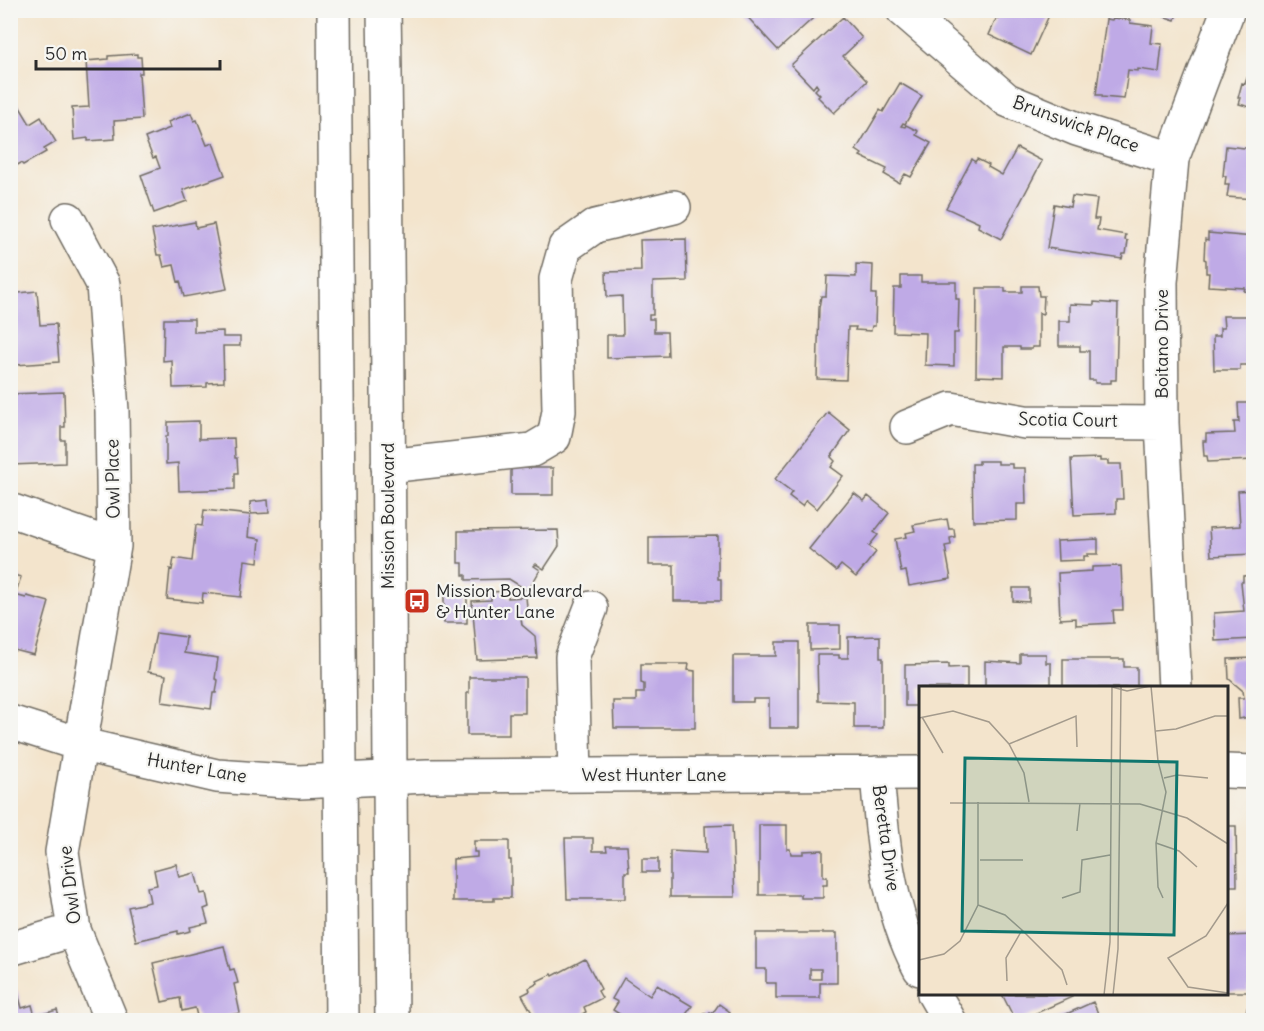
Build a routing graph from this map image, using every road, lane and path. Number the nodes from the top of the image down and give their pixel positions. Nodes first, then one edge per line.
1 (334, 10) edge
2 (384, 10) edge
3 (1228, 10) edge
4 (905, 11) edge
5 (1172, 159) junction
6 (674, 207) dead end
7 (68, 219) dead end
8 (1162, 423) junction
9 (907, 427) dead end
10 (387, 466) junction
11 (10, 510) edge
12 (114, 546) junction
13 (591, 608) dead end
14 (1175, 686) edge
15 (10, 722) edge
16 (79, 744) junction
17 (1228, 771) edge
18 (1254, 772) edge
19 (919, 773) edge
20 (877, 774) junction
21 (575, 776) junction
22 (388, 778) junction
23 (341, 780) junction
24 (74, 930) junction
25 (10, 949) edge
26 (919, 966) edge
27 (935, 995) edge
28 (111, 1020) edge
29 (342, 1020) edge
30 (392, 1020) edge
31 (949, 1020) edge

1 - 23 street
2 - 10 street, Mission Boulevard
3 - 5 street, Boitano Drive
4 - 5 street, Brunswick Place
5 - 8 street, Boitano Drive
6 - 10 street
7 - 12 street, Owl Place
8 - 9 street, Scotia Court
8 - 14 street, Boitano Drive
10 - 22 street, Mission Boulevard
11 - 12 street
12 - 16 street, Owl Place
13 - 21 street
15 - 16 street, Hunter Lane
16 - 23 street, Hunter Lane
16 - 24 street, Owl Drive
17 - 18 street
19 - 20 street, West Hunter Lane
20 - 21 street, West Hunter Lane
20 - 26 street, Beretta Drive
21 - 22 street, West Hunter Lane
22 - 23 street, Hunter Lane
22 - 30 street, Mission Boulevard
23 - 29 street
24 - 25 street
24 - 28 street, Owl Drive
27 - 31 street

